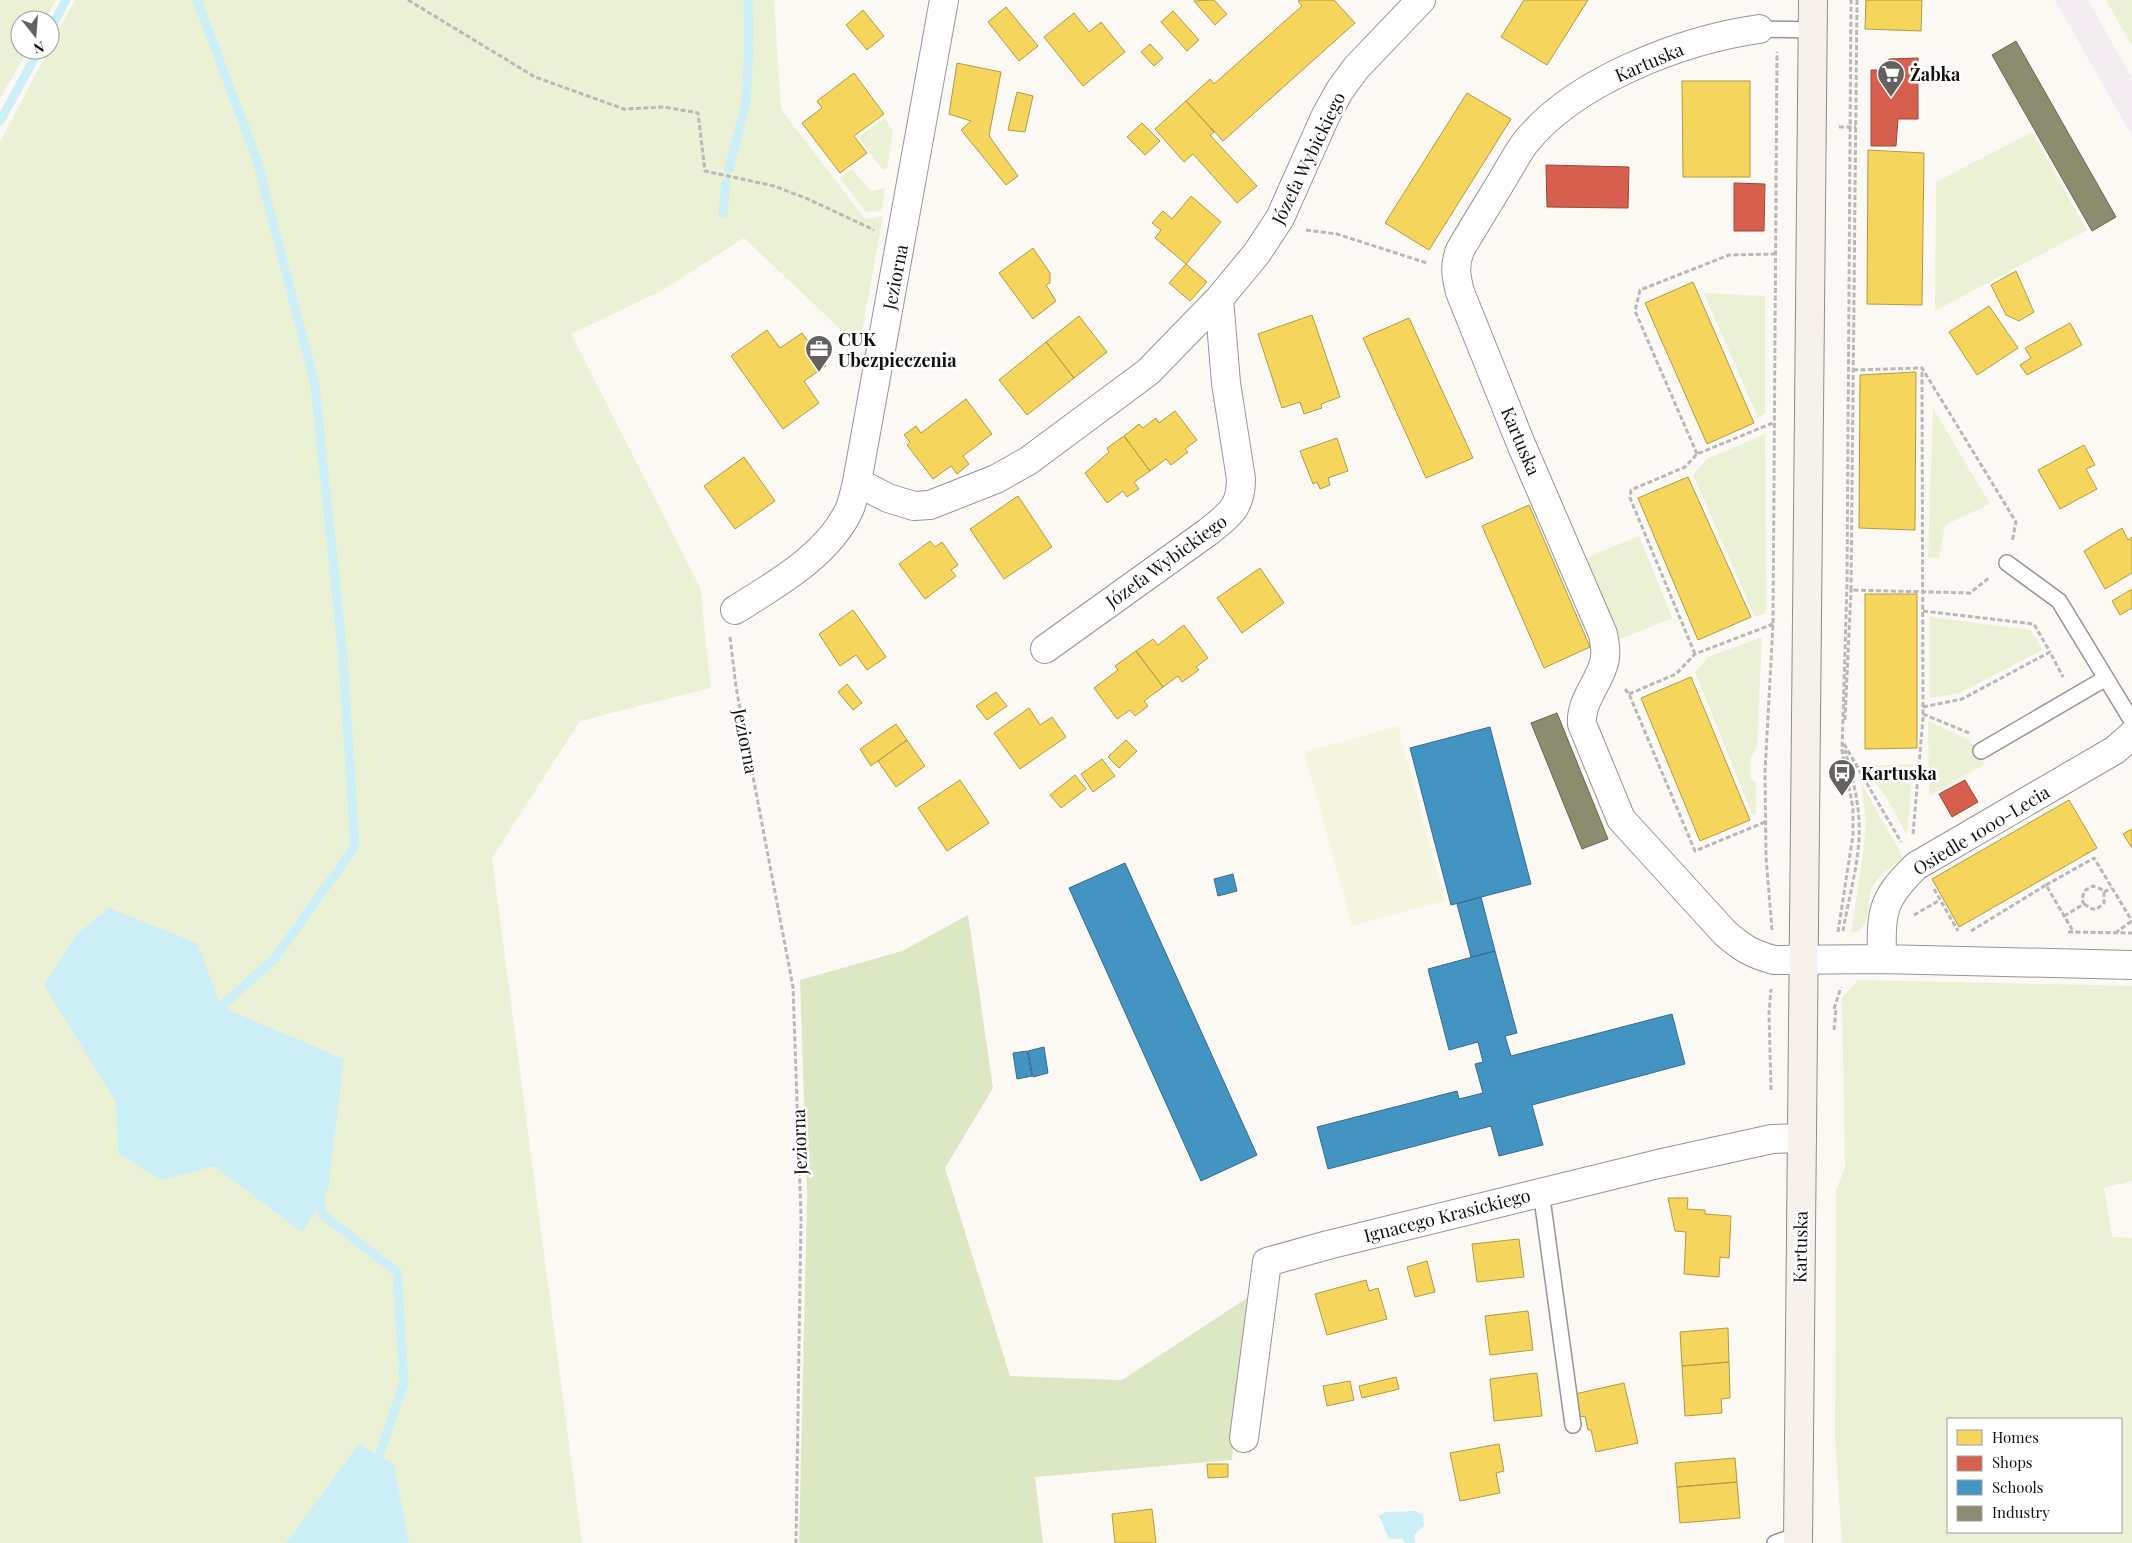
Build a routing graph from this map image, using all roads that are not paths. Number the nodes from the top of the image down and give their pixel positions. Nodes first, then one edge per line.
1 (944, 0) edge
2 (1421, 0) edge
3 (1813, 0) edge
4 (1768, 28) joint
5 (1813, 30) junction
6 (1219, 299) junction
7 (857, 482) junction
8 (2007, 563) road end
9 (734, 610) road end
10 (1046, 649) dead end
11 (2106, 678) junction
12 (2132, 721) edge
13 (2132, 735) edge
14 (1981, 751) road end
15 (1804, 959) junction
16 (1882, 959) junction
17 (2132, 965) edge
18 (1802, 1138) junction
19 (1541, 1192) junction
20 (1572, 1425) dead end
21 (1244, 1438) dead end
22 (1790, 1540) edge

1 - 7 street, Jeziorna
2 - 6 street, Józefa Wybickiego
3 - 5 main road, Kartuska
4 - 5 lane, Kartuska
4 - 15 street, Kartuska
5 - 15 main road, Kartuska
6 - 7 street, Józefa Wybickiego
6 - 10 street, Józefa Wybickiego
7 - 9 street, Jeziorna
8 - 11 lane
11 - 12 lane
11 - 14 lane
13 - 16 street, Osiedle 1000-Lecia
15 - 16 street
15 - 18 main road, Kartuska
16 - 17 street
18 - 19 street, Ignacego Krasickiego
18 - 22 main road, Kartuska
19 - 20 lane
19 - 21 street, Ignacego Krasickiego

